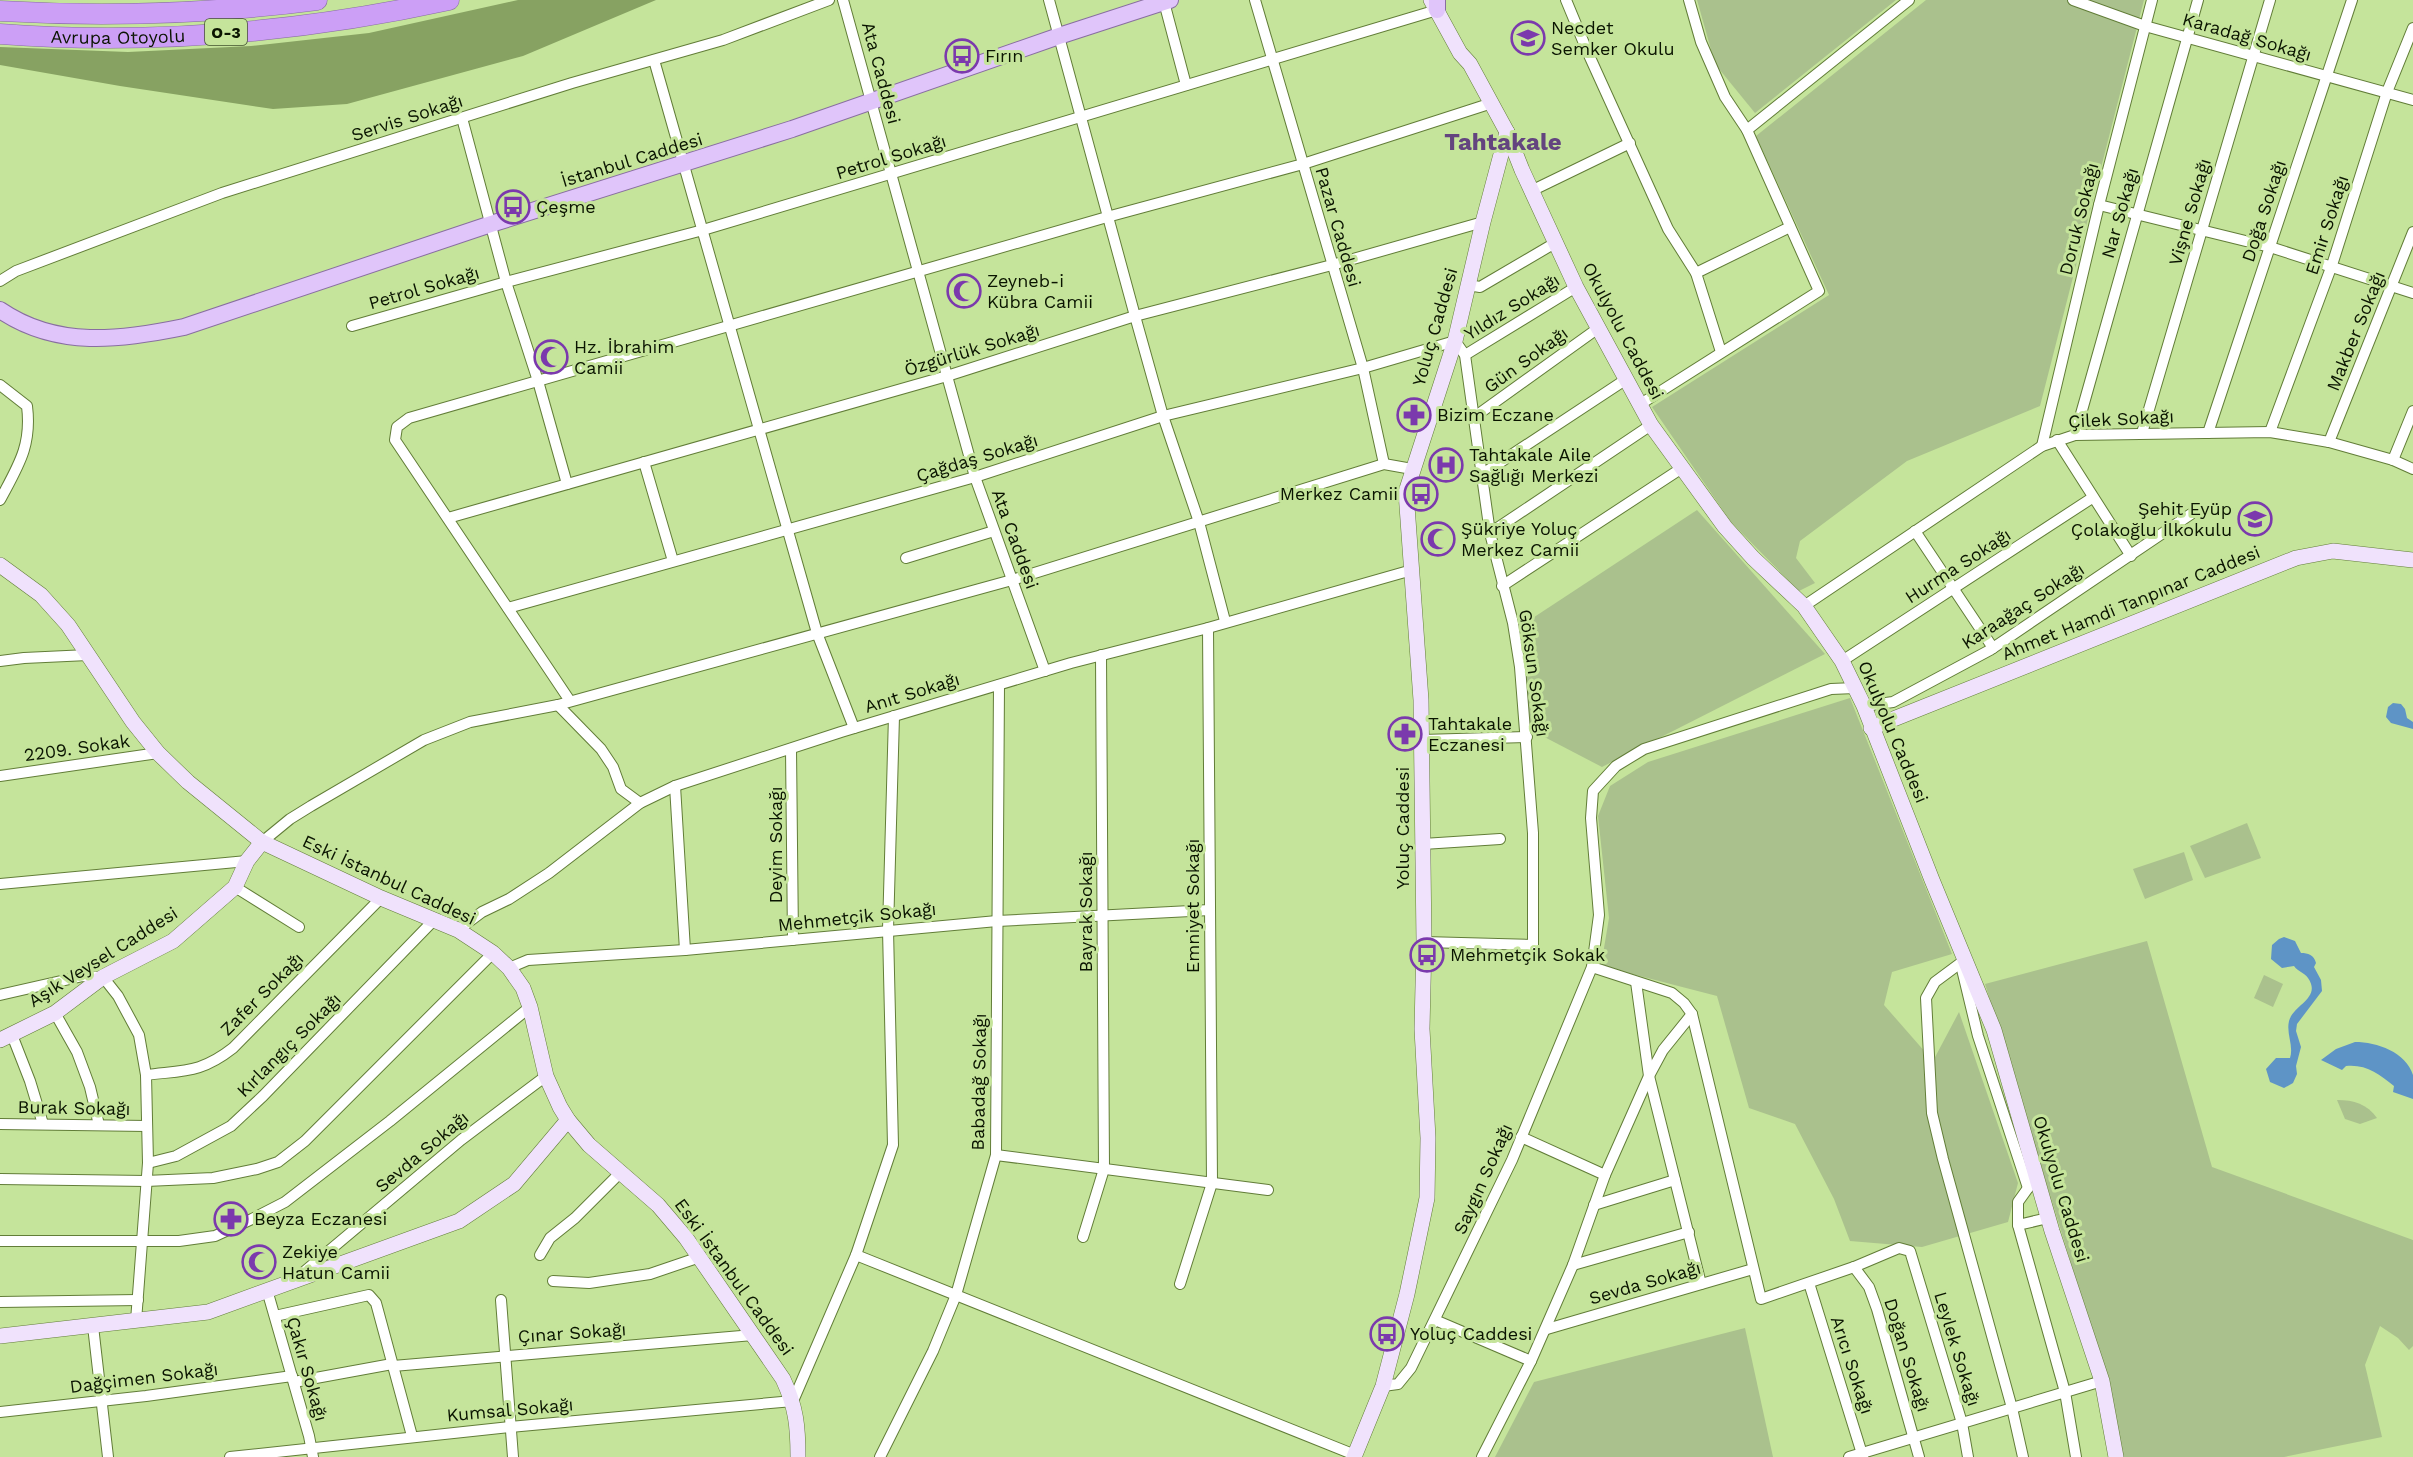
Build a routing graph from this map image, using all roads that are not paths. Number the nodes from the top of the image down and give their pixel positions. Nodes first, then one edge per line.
1 (317, 0) edge
2 (449, 0) edge
3 (830, 0) edge
4 (843, 0) edge
5 (1049, 0) edge
6 (1255, 0) edge
7 (1566, 0) edge
8 (1689, 0) edge
9 (1909, 0) edge
10 (2073, 0) edge
11 (2152, 0) edge
12 (2198, 0) edge
13 (2270, 0) edge
14 (2352, 0) edge
15 (1167, 1) edge
16 (1437, 2) edge
17 (0, 12) edge
18 (2145, 26) junction
19 (2413, 28) edge
20 (0, 34) edge
21 (1059, 36) junction
22 (2186, 37) junction
23 (2253, 57) junction
24 (654, 60) junction
25 (1273, 60) junction
26 (2327, 76) junction
27 (1186, 85) junction
28 (2387, 92) junction
29 (2413, 100) edge
30 (871, 101) junction
31 (1492, 103) junction
32 (1081, 115) junction
33 (462, 118) junction
34 (1747, 130) junction
35 (1507, 132) junction
36 (1630, 143) junction
37 (684, 164) junction
38 (1303, 164) junction
39 (891, 175) junction
40 (1531, 191) junction
41 (2099, 205) junction
42 (2137, 214) junction
43 (1107, 217) junction
44 (1483, 222) junction
45 (491, 224) junction
46 (1790, 226) junction
47 (2202, 229) junction
48 (703, 230) junction
49 (2413, 232) edge
50 (1556, 243) junction
51 (2270, 247) junction
52 (1332, 265) junction
53 (2332, 266) junction
54 (919, 273) junction
55 (1696, 273) junction
56 (0, 281) edge
57 (506, 282) junction
58 (1468, 285) junction
59 (2392, 285) junction
60 (1576, 287) junction
61 (2413, 293) edge
62 (0, 310) edge
63 (1135, 316) junction
64 (352, 326) dead end
65 (730, 327) junction
66 (1597, 329) junction
67 (1455, 341) junction
68 (1721, 352) junction
69 (1465, 355) junction
70 (1362, 368) junction
71 (947, 376) junction
72 (538, 381) junction
73 (1625, 381) junction
74 (0, 385) edge
75 (1639, 405) junction
76 (2413, 411) edge
77 (1163, 416) junction
78 (1473, 418) junction
79 (1651, 424) junction
80 (759, 429) junction
81 (2270, 432) junction
82 (2142, 433) junction
83 (2208, 433) junction
84 (2075, 435) junction
85 (2057, 440) junction
86 (2329, 442) junction
87 (2042, 446) junction
88 (2393, 460) junction
89 (644, 462) junction
90 (1384, 464) junction
91 (1682, 468) junction
92 (1412, 469) junction
93 (2413, 469) edge
94 (1481, 475) junction
95 (975, 477) junction
96 (567, 484) junction
97 (2092, 498) junction
98 (0, 500) edge
99 (2191, 514) dead end
100 (448, 518) junction
101 (1198, 522) junction
102 (788, 530) junction
103 (994, 531) junction
104 (1915, 531) junction
105 (1490, 533) junction
106 (2131, 556) junction
107 (906, 558) dead end
108 (2413, 560) edge
109 (674, 561) junction
110 (0, 565) edge
111 (1412, 570) junction
112 (1012, 580) junction
113 (1502, 586) junction
114 (1953, 589) junction
115 (1804, 606) junction
116 (508, 608) junction
117 (1225, 621) junction
118 (1208, 628) junction
119 (817, 633) junction
120 (1993, 648) junction
121 (1101, 655) junction
122 (88, 656) junction
123 (1842, 661) junction
124 (0, 662) edge
125 (1045, 671) junction
126 (999, 685) junction
127 (1854, 688) junction
128 (570, 701) junction
129 (558, 705) junction
130 (1864, 706) junction
131 (894, 716) junction
132 (854, 728) junction
133 (1871, 728) junction
134 (1527, 737) junction
135 (1422, 740) junction
136 (791, 749) junction
137 (158, 753) junction
138 (0, 776) edge
139 (675, 786) junction
140 (640, 803) junction
141 (1500, 839) dead end
142 (262, 842) junction
143 (1423, 844) junction
144 (247, 861) junction
145 (0, 884) edge
146 (235, 887) junction
147 (381, 898) junction
148 (1210, 910) junction
149 (1102, 916) junction
150 (433, 921) junction
151 (997, 921) junction
152 (299, 927) dead end
153 (458, 930) junction
154 (888, 930) junction
155 (793, 940) junction
156 (1424, 942) junction
157 (685, 950) junction
158 (493, 953) junction
159 (1964, 960) junction
160 (1592, 967) junction
161 (508, 968) junction
162 (103, 977) junction
163 (1636, 982) junction
164 (0, 995) edge
165 (530, 1007) junction
166 (55, 1013) junction
167 (1692, 1014) junction
168 (6, 1038) edge
169 (146, 1075) junction
170 (546, 1076) junction
171 (1649, 1076) junction
172 (568, 1120) junction
173 (0, 1124) edge
174 (43, 1124) junction
175 (99, 1125) junction
176 (147, 1126) junction
177 (1521, 1137) junction
178 (996, 1155) junction
179 (148, 1163) junction
180 (1104, 1169) junction
181 (620, 1173) junction
182 (1605, 1174) junction
183 (0, 1179) edge
184 (1675, 1180) junction
185 (146, 1181) junction
186 (2032, 1182) junction
187 (1212, 1183) junction
188 (1268, 1190) dead end
189 (1594, 1205) junction
190 (2048, 1218) junction
191 (2018, 1226) junction
192 (1689, 1232) junction
193 (1083, 1237) dead end
194 (142, 1240) junction
195 (0, 1241) edge
196 (540, 1255) dead end
197 (856, 1255) junction
198 (700, 1257) junction
199 (1574, 1265) junction
200 (1854, 1267) junction
201 (1753, 1269) junction
202 (294, 1280) junction
203 (552, 1281) dead end
204 (1809, 1283) junction
205 (1180, 1284) dead end
206 (1701, 1284) junction
207 (267, 1290) junction
208 (956, 1295) junction
209 (138, 1300) junction
210 (501, 1300) dead end
211 (0, 1302) edge
212 (275, 1316) junction
213 (1435, 1320) junction
214 (136, 1321) junction
215 (93, 1326) junction
216 (1546, 1329) junction
217 (753, 1335) junction
218 (0, 1336) edge
219 (504, 1355) junction
220 (1532, 1361) junction
221 (393, 1365) junction
222 (293, 1379) junction
223 (2102, 1382) junction
224 (1383, 1386) junction
225 (2065, 1392) junction
226 (101, 1401) junction
227 (793, 1401) junction
228 (2012, 1408) junction
229 (0, 1412) edge
230 (1962, 1423) junction
231 (510, 1426) junction
232 (1915, 1436) junction
233 (412, 1437) junction
234 (312, 1452) edge
235 (1863, 1454) edge
236 (1354, 1456) edge
237 (108, 1457) edge
238 (230, 1457) edge
239 (513, 1457) edge
240 (798, 1457) edge
241 (880, 1457) edge
242 (1482, 1457) edge
243 (1849, 1457) edge
244 (1920, 1457) edge
245 (1968, 1457) edge
246 (2023, 1457) edge
247 (2076, 1457) edge
248 (2116, 1457) edge

1 - 17 highway, Avrupa Otoyolu / O-3
2 - 20 highway, Avrupa Otoyolu / O-3
3 - 24 street, Servis Sokağı
4 - 30 street, Ata Caddesi
5 - 21 street
6 - 25 street, Pazar Caddesi
7 - 36 street
8 - 34 street
9 - 34 street
10 - 18 street, Karadağ Sokağı
11 - 18 street, Doruk Sokağı
12 - 22 street, Nar Sokağı
13 - 23 street, Vişne Sokağı
14 - 26 street, Doğa Sokağı
15 - 21 main road, İstanbul Caddesi
15 - 27 street
16 - 25 street, Petrol Sokağı
16 - 31 street, Okulyolu Caddesi
18 - 22 street, Karadağ Sokağı
18 - 41 street, Doruk Sokağı
19 - 28 street, Emir Sokağı
21 - 30 main road, İstanbul Caddesi
21 - 32 street
22 - 23 street, Karadağ Sokağı
22 - 42 street, Nar Sokağı
23 - 26 street, Karadağ Sokağı
23 - 47 street, Vişne Sokağı
24 - 33 street, Servis Sokağı
24 - 37 street
25 - 27 street, Petrol Sokağı
25 - 38 street, Pazar Caddesi
26 - 28 street, Karadağ Sokağı
26 - 51 street, Doğa Sokağı
27 - 32 street, Petrol Sokağı
28 - 29 street, Karadağ Sokağı
28 - 53 street, Emir Sokağı
30 - 37 main road, İstanbul Caddesi
30 - 39 street, Ata Caddesi
31 - 35 street, Okulyolu Caddesi
31 - 38 street
32 - 39 street, Petrol Sokağı
32 - 43 street
33 - 45 street
33 - 56 street, Servis Sokağı
34 - 46 street
35 - 40 street, Okulyolu Caddesi
35 - 44 street, Yoluç Caddesi
36 - 40 street
36 - 55 street
37 - 45 main road, İstanbul Caddesi
37 - 48 street
38 - 43 street
38 - 52 street, Pazar Caddesi
39 - 48 street, Petrol Sokağı
39 - 54 street, Ata Caddesi
40 - 50 street, Okulyolu Caddesi
41 - 42 street
41 - 87 street, Doruk Sokağı
42 - 47 street
42 - 84 street, Nar Sokağı
43 - 54 street
43 - 63 street
44 - 52 street, Özgürlük Sokağı
44 - 58 street, Yoluç Caddesi
45 - 57 street
45 - 62 main road, İstanbul Caddesi
46 - 55 street
46 - 68 street
47 - 51 street
47 - 82 street, Vişne Sokağı
48 - 57 street, Petrol Sokağı
48 - 65 street
49 - 59 street, Makber Sokağı
50 - 58 street
50 - 60 street, Okulyolu Caddesi
51 - 53 street
51 - 83 street, Doğa Sokağı
52 - 63 street, Özgürlük Sokağı
52 - 70 street, Pazar Caddesi
53 - 59 street
53 - 81 street, Emir Sokağı
54 - 65 street
54 - 71 street, Ata Caddesi
55 - 68 street
57 - 64 street, Petrol Sokağı
57 - 72 street
58 - 67 street, Yoluç Caddesi
59 - 61 street
59 - 86 street, Makber Sokağı
60 - 66 street, Okulyolu Caddesi
60 - 69 street, Yıldız Sokağı
63 - 71 street, Özgürlük Sokağı
63 - 77 street
65 - 72 street
65 - 80 street
66 - 73 street, Okulyolu Caddesi
66 - 78 street, Gün Sokağı
67 - 69 street, Göksun Sokağı
67 - 70 street, Çağdaş Sokağı
67 - 92 street, Yoluç Caddesi
68 - 75 street
69 - 78 street, Göksun Sokağı
70 - 77 street, Çağdaş Sokağı
70 - 90 street, Pazar Caddesi
71 - 80 street, Özgürlük Sokağı
71 - 95 street, Ata Caddesi
72 - 96 street
72 - 100 street
73 - 75 street, Okulyolu Caddesi
73 - 94 street
74 - 98 street
75 - 79 street, Okulyolu Caddesi
76 - 88 street
77 - 95 street, Çağdaş Sokağı
77 - 101 street
78 - 94 street, Göksun Sokağı
79 - 91 street, Okulyolu Caddesi
79 - 105 street
80 - 89 street, Özgürlük Sokağı
80 - 102 street
81 - 83 street, Çilek Sokağı
81 - 86 street, Çilek Sokağı
82 - 83 street, Çilek Sokağı
82 - 84 street, Çilek Sokağı
84 - 85 street, Çilek Sokağı
85 - 87 street, Çilek Sokağı
85 - 97 street
86 - 88 street, Çilek Sokağı
87 - 104 street, Çilek Sokağı
88 - 93 street, Çilek Sokağı
89 - 96 street, Özgürlük Sokağı
89 - 109 street
90 - 92 street
90 - 101 street
91 - 113 street
91 - 115 street, Okulyolu Caddesi
92 - 111 street, Yoluç Caddesi
94 - 105 street, Göksun Sokağı
95 - 102 street, Çağdaş Sokağı
95 - 103 street, Ata Caddesi
96 - 100 street, Özgürlük Sokağı
97 - 106 street
97 - 114 street, Hurma Sokağı
99 - 106 street, Karaağaç Sokağı
100 - 116 street
101 - 112 street
101 - 117 street
102 - 109 street, Çağdaş Sokağı
102 - 119 street
103 - 107 street
103 - 112 street, Ata Caddesi
104 - 114 street
104 - 115 street, Çilek Sokağı
105 - 113 street, Göksun Sokağı
106 - 120 street, Karaağaç Sokağı
108 - 133 street, Ahmet Hamdi Tanpınar Caddesi
109 - 116 street, Çağdaş Sokağı
110 - 122 street, Eski İstanbul Caddesi
111 - 117 street, Anıt Sokağı
111 - 135 street, Yoluç Caddesi
112 - 119 street
112 - 125 street, Ata Caddesi
113 - 134 street, Göksun Sokağı
114 - 120 street
114 - 123 street, Hurma Sokağı
115 - 123 street, Okulyolu Caddesi
116 - 128 street
117 - 118 street, Anıt Sokağı
118 - 121 street, Anıt Sokağı
118 - 148 street, Emniyet Sokağı
119 - 128 street
119 - 132 street
120 - 130 street, Karaağaç Sokağı
121 - 125 street, Anıt Sokağı
121 - 149 street, Bayrak Sokağı
122 - 124 street
122 - 137 street, Eski İstanbul Caddesi
123 - 127 street, Okulyolu Caddesi
125 - 126 street, Anıt Sokağı
126 - 131 street, Anıt Sokağı
126 - 151 street, Babadağ Sokağı
127 - 130 street, Okulyolu Caddesi
127 - 160 street, Saygın Sokağı
128 - 129 street
129 - 140 street
129 - 142 street
130 - 133 street, Okulyolu Caddesi
131 - 132 street, Anıt Sokağı
131 - 154 street
132 - 136 street, Anıt Sokağı
133 - 159 street, Okulyolu Caddesi
134 - 135 street
134 - 156 street, Göksun Sokağı
135 - 143 street, Yoluç Caddesi
136 - 139 street, Anıt Sokağı
136 - 155 street, Deyim Sokağı
137 - 138 street, 2209. Sokak
137 - 142 street, Eski İstanbul Caddesi
139 - 140 street, Anıt Sokağı
139 - 157 street
140 - 153 street, Anıt Sokağı
141 - 143 street
142 - 144 street, Aşık Veysel Caddesi
142 - 147 street, Eski İstanbul Caddesi
143 - 156 street, Yoluç Caddesi
144 - 145 street
144 - 146 street, Aşık Veysel Caddesi
146 - 152 street
146 - 162 street, Aşık Veysel Caddesi
147 - 150 street, Eski İstanbul Caddesi
147 - 169 street, Zafer Sokağı
148 - 149 street, Mehmetçik Sokağı
148 - 187 street, Emniyet Sokağı
149 - 151 street, Mehmetçik Sokağı
149 - 180 street, Bayrak Sokağı
150 - 153 street, Eski İstanbul Caddesi
150 - 179 street, Kırlangıç Sokağı
151 - 154 street, Mehmetçik Sokağı
151 - 178 street, Babadağ Sokağı
153 - 158 street, Eski İstanbul Caddesi
154 - 155 street, Mehmetçik Sokağı
154 - 197 street
155 - 157 street, Mehmetçik Sokağı
156 - 224 street, Yoluç Caddesi
157 - 161 street, Mehmetçik Sokağı
158 - 161 street, Eski İstanbul Caddesi
158 - 185 street
159 - 186 street, Okulyolu Caddesi
159 - 228 street
160 - 163 street
160 - 177 street, Saygın Sokağı
161 - 165 street, Eski İstanbul Caddesi
162 - 164 street
162 - 166 street, Aşık Veysel Caddesi
162 - 169 street
163 - 167 street
163 - 171 street
165 - 170 street, Eski İstanbul Caddesi
165 - 194 street
166 - 168 street, Aşık Veysel Caddesi
166 - 175 street
167 - 171 street
167 - 201 street
168 - 174 street
169 - 176 street
170 - 172 street, Eski İstanbul Caddesi
170 - 202 street, Sevda Sokağı
171 - 182 street
171 - 184 street
172 - 181 street, Eski İstanbul Caddesi
172 - 202 street
173 - 174 street, Burak Sokağı
174 - 175 street, Burak Sokağı
175 - 176 street, Burak Sokağı
176 - 179 street
177 - 182 street
177 - 213 street, Saygın Sokağı
178 - 180 street
178 - 208 street, Babadağ Sokağı
179 - 185 street
180 - 187 street
180 - 193 street, Bayrak Sokağı
181 - 196 street
181 - 198 street, Eski İstanbul Caddesi
182 - 189 street
183 - 185 street
184 - 189 street
184 - 192 street
185 - 194 street
186 - 190 street, Okulyolu Caddesi
186 - 191 street
187 - 188 street
187 - 205 street, Emniyet Sokağı
189 - 199 street
190 - 191 street
190 - 223 street, Okulyolu Caddesi
191 - 225 street
192 - 199 street
192 - 206 street
194 - 195 street
194 - 209 street
197 - 208 street
197 - 227 street
198 - 203 street
198 - 217 street, Eski İstanbul Caddesi
199 - 216 street
200 - 204 street
200 - 230 street, Leylek Sokağı
200 - 232 street, Doğan Sokağı
201 - 204 street
201 - 206 street, Sevda Sokağı
202 - 207 street
204 - 235 street, Arıcı Sokağı
206 - 216 street, Sevda Sokağı
207 - 212 street, Çakır Sokağı
207 - 214 street
208 - 236 street
208 - 241 street, Babadağ Sokağı
209 - 211 street
209 - 214 street
210 - 219 street
212 - 221 street
212 - 222 street, Çakır Sokağı
213 - 220 street
213 - 224 street, Saygın Sokağı
214 - 215 street
215 - 218 street
215 - 226 street
216 - 220 street
217 - 219 street, Çınar Sokağı
217 - 227 street, Eski İstanbul Caddesi
219 - 221 street, Çınar Sokağı
219 - 231 street
220 - 242 street
221 - 222 street, Çınar Sokağı
221 - 233 street
222 - 226 street, Dağçimen Sokağı
222 - 234 street, Çakır Sokağı
223 - 225 street
223 - 248 street, Okulyolu Caddesi
224 - 236 street, Yoluç Caddesi
225 - 228 street
225 - 247 street
226 - 229 street, Dağçimen Sokağı
226 - 237 street
227 - 231 street, Kumsal Sokağı
227 - 240 street, Eski İstanbul Caddesi
228 - 230 street
228 - 246 street
230 - 232 street
230 - 245 street, Leylek Sokağı
231 - 233 street, Kumsal Sokağı
231 - 239 street
232 - 235 street
232 - 244 street, Doğan Sokağı
233 - 234 street, Kumsal Sokağı
234 - 238 street, Kumsal Sokağı
235 - 243 street

